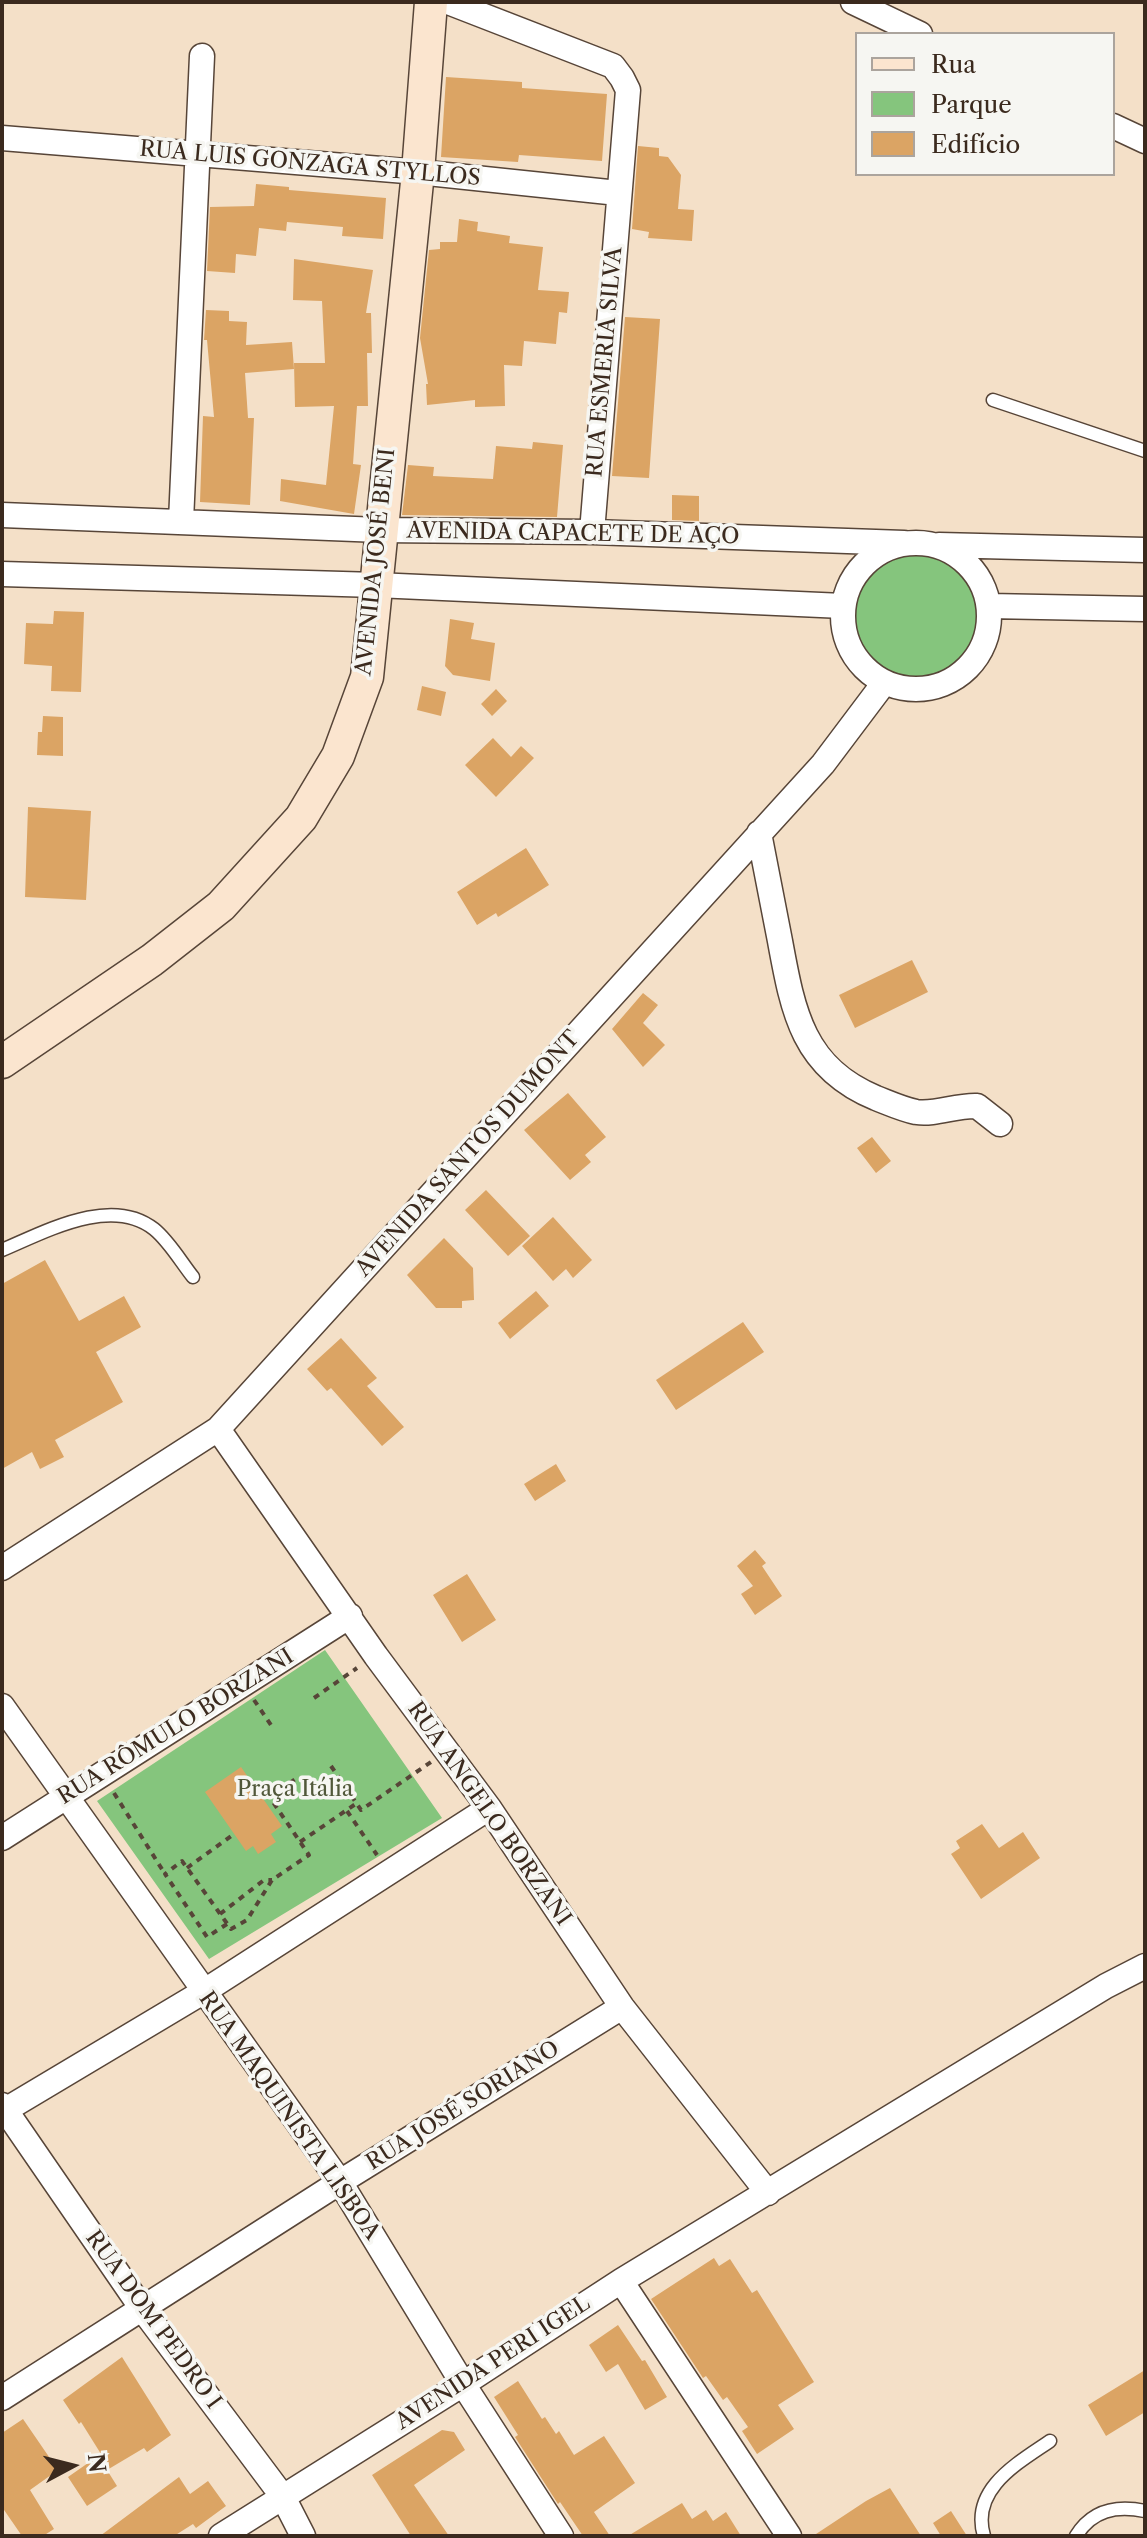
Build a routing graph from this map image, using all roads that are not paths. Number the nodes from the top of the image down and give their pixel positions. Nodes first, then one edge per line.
1 (431, 2) edge
2 (448, 2) edge
3 (853, 2) edge
4 (891, 10) edge
5 (918, 32) edge
6 (202, 56) dead end
7 (1115, 127) edge
8 (2, 138) edge
9 (1145, 141) edge
10 (196, 155) junction
11 (418, 172) junction
12 (618, 193) junction
13 (993, 400) dead end
14 (1145, 451) edge
15 (2, 515) edge
16 (181, 521) junction
17 (380, 530) junction
18 (592, 532) junction
19 (904, 543) junction
20 (935, 545) junction
21 (1145, 550) edge
22 (2, 574) edge
23 (376, 585) junction
24 (843, 606) junction
25 (989, 606) junction
26 (1145, 609) edge
27 (884, 683) junction
28 (759, 833) junction
29 (2, 1062) edge
30 (1000, 1124) dead end
31 (2, 1250) edge
32 (193, 1277) dead end
33 (218, 1429) junction
34 (2, 1568) edge
35 (350, 1616) junction
36 (2, 1706) edge
37 (66, 1797) junction
38 (489, 1808) junction
39 (2, 1838) edge
40 (1145, 1966) edge
41 (203, 1992) junction
42 (622, 2007) junction
43 (3, 2109) edge
44 (340, 2182) junction
45 (768, 2193) junction
46 (621, 2281) junction
47 (143, 2310) junction
48 (463, 2384) junction
49 (2, 2398) edge
50 (1050, 2441) dead end
51 (283, 2497) junction
52 (1145, 2511) edge
53 (221, 2536) edge
54 (303, 2536) edge
55 (561, 2536) edge
56 (789, 2536) edge
57 (984, 2536) edge
58 (1076, 2536) edge

1 - 11 main road, AVENIDA JOSÉ BENI
2 - 12 street, RUA ESMERIA SILVA
3 - 4 street
4 - 5 street
6 - 10 street
7 - 9 street
8 - 10 street, RUA LUIS GONZAGA STYLLOS
10 - 11 street, RUA LUIS GONZAGA STYLLOS
10 - 16 street
11 - 12 street, RUA LUIS GONZAGA STYLLOS
11 - 17 main road, AVENIDA JOSÉ BENI
12 - 18 street, RUA ESMERIA SILVA
13 - 14 lane
15 - 16 street, AVENIDA CAPACETE DE AÇO
16 - 17 street, AVENIDA CAPACETE DE AÇO
17 - 18 street, AVENIDA CAPACETE DE AÇO
17 - 23 main road, AVENIDA JOSÉ BENI
18 - 19 street, AVENIDA CAPACETE DE AÇO
19 - 20 street
19 - 24 street
20 - 21 street
20 - 25 street
22 - 23 street
23 - 24 street
23 - 29 main road, AVENIDA JOSÉ BENI
24 - 27 street
25 - 26 street
25 - 27 street
27 - 28 street, AVENIDA SANTOS DUMONT
28 - 30 street
28 - 33 street, AVENIDA SANTOS DUMONT
31 - 32 lane
33 - 34 street, AVENIDA SANTOS DUMONT
33 - 35 street, RUA ANGELO BORZANI
35 - 37 street, RUA RÔMULO BORZANI
35 - 38 street, RUA ANGELO BORZANI
36 - 37 street, RUA MAQUINISTA LISBOA
37 - 39 street, RUA RÔMULO BORZANI
37 - 41 street, RUA MAQUINISTA LISBOA
38 - 41 street
38 - 42 street, RUA ANGELO BORZANI
40 - 45 street, AVENIDA PERI IGEL
41 - 43 street
41 - 44 street, RUA MAQUINISTA LISBOA
42 - 44 street, RUA JOSÉ SORIANO
42 - 45 street, RUA ANGELO BORZANI
43 - 47 street, RUA DOM PEDRO I
44 - 47 street, RUA JOSÉ SORIANO
44 - 48 street, RUA MAQUINISTA LISBOA
45 - 46 street, AVENIDA PERI IGEL
46 - 48 street, AVENIDA PERI IGEL
46 - 56 street
47 - 49 street, RUA JOSÉ SORIANO
47 - 51 street, RUA DOM PEDRO I
48 - 51 street, AVENIDA PERI IGEL
48 - 55 street, RUA MAQUINISTA LISBOA
50 - 57 lane
51 - 53 street, AVENIDA PERI IGEL
51 - 54 street, RUA DOM PEDRO I
52 - 58 lane

